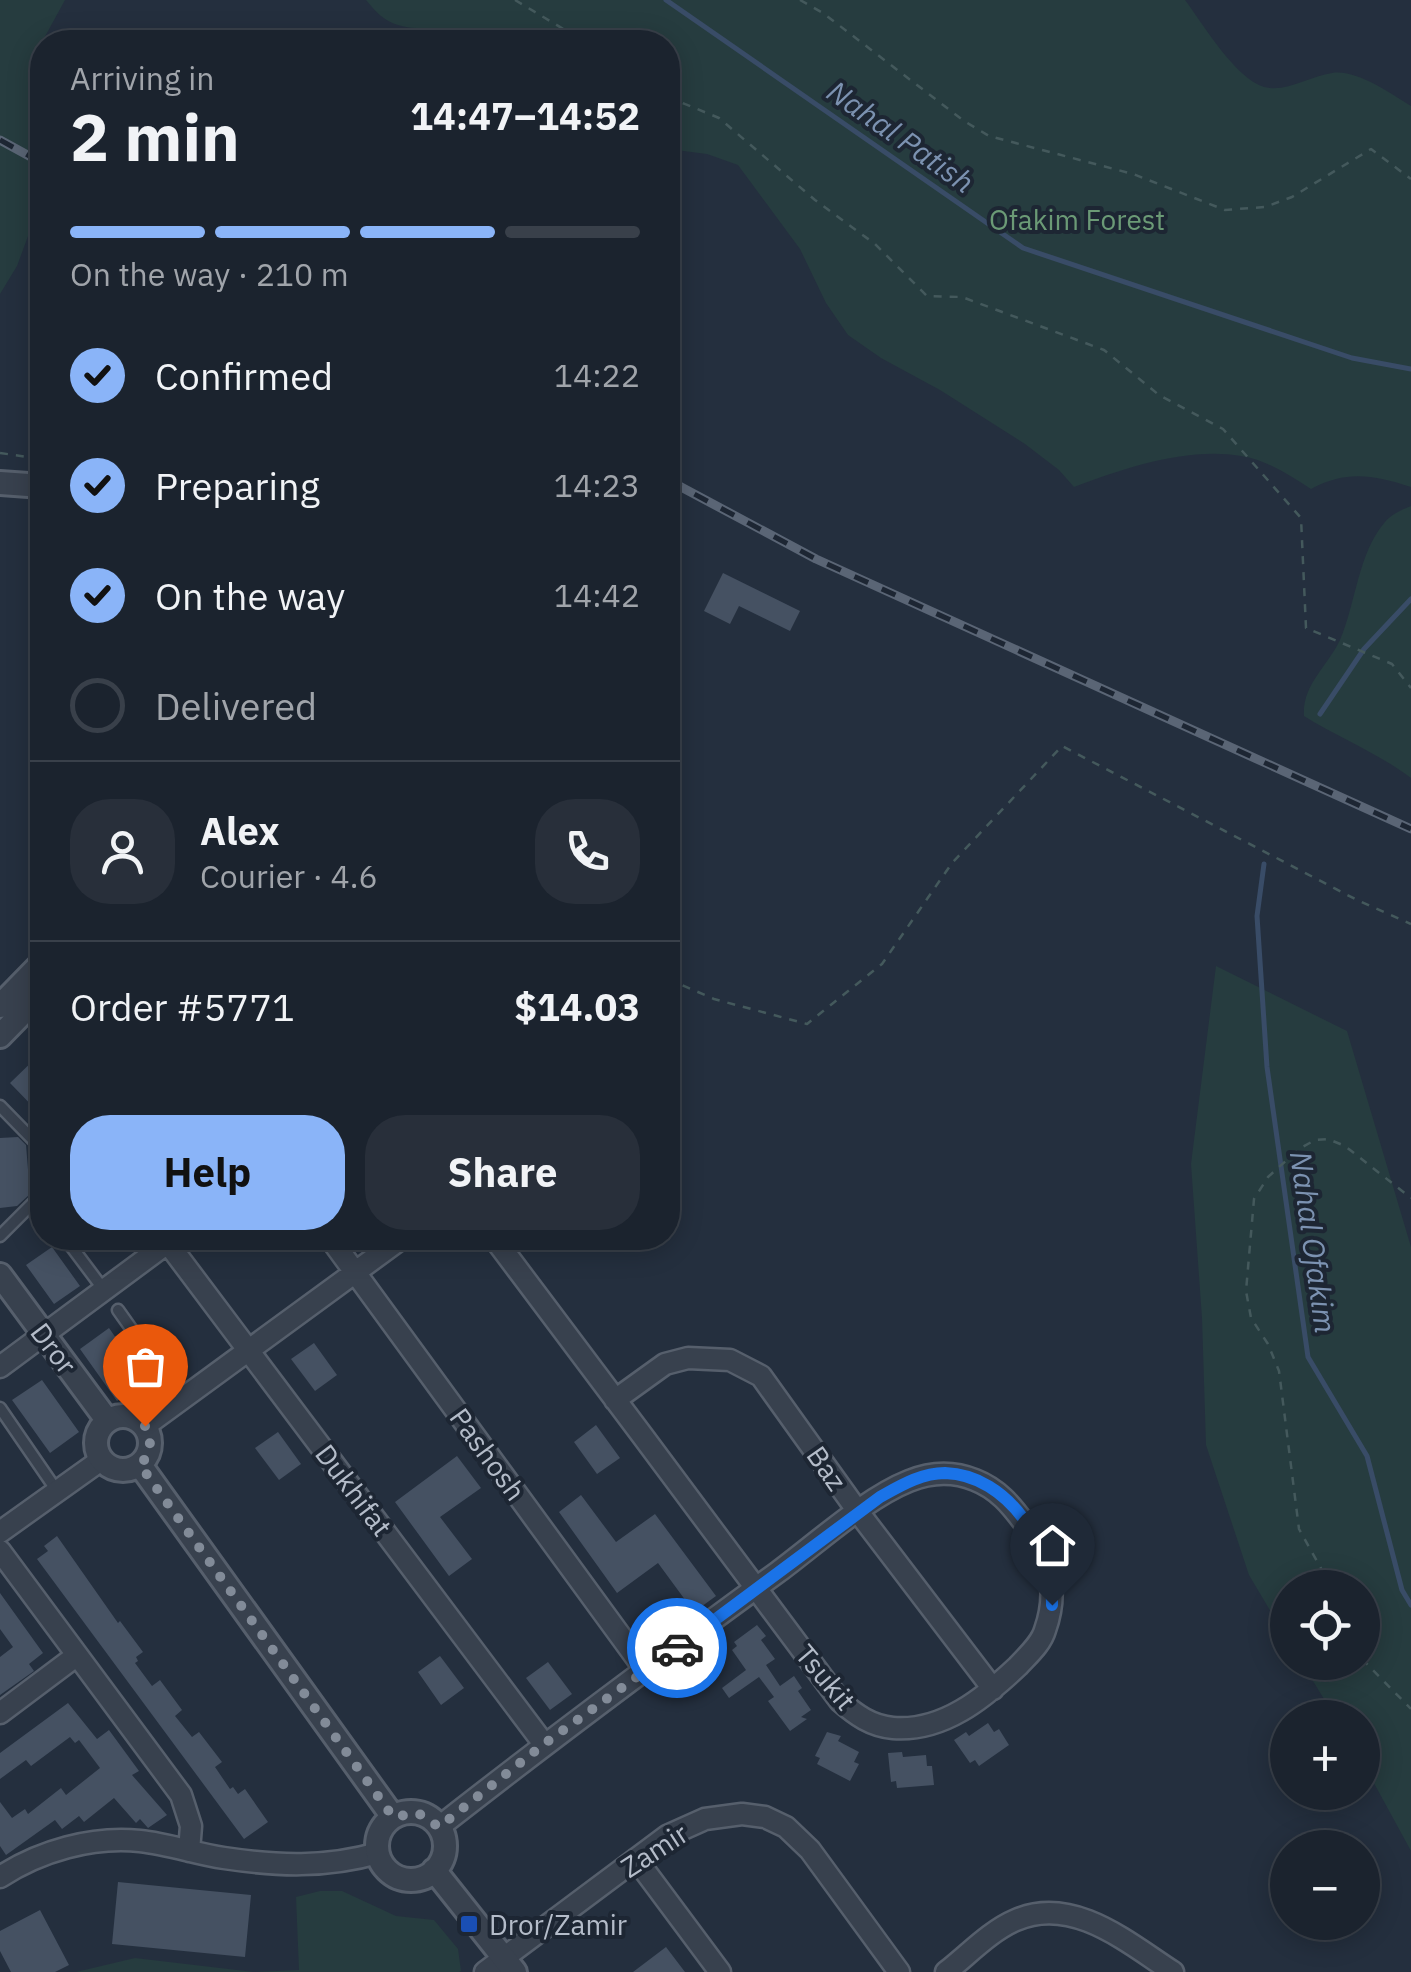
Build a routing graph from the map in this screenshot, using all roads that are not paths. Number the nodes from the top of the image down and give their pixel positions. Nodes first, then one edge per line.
1 (0, 482) edge
2 (30, 485) edge
3 (30, 975) edge
4 (30, 1005) edge
5 (0, 1006) edge
6 (0, 1036) edge
7 (0, 1106) edge
8 (30, 1137) edge
9 (30, 1206) edge
10 (0, 1236) edge
11 (75, 1250) edge
12 (154, 1250) edge
13 (172, 1250) edge
14 (339, 1250) edge
15 (386, 1250) edge
16 (503, 1250) edge
17 (356, 1272) junction
18 (0, 1275) edge
19 (104, 1290) junction
20 (118, 1310) dead end
21 (44, 1335) junction
22 (249, 1349) junction
23 (0, 1368) edge
24 (180, 1399) junction
25 (615, 1400) junction
26 (0, 1408) edge
27 (107, 1420) junction
28 (145, 1426) junction
29 (101, 1460) junction
30 (140, 1465) junction
31 (57, 1491) junction
32 (859, 1513) junction
33 (0, 1532) edge
34 (0, 1551) edge
35 (756, 1588) junction
36 (76, 1656) junction
37 (646, 1671) junction
38 (993, 1688) junction
39 (0, 1712) edge
40 (544, 1744) junction
41 (393, 1817) junction
42 (439, 1827) junction
43 (189, 1851) junction
44 (378, 1854) junction
45 (636, 1859) junction
46 (434, 1870) junction
47 (0, 1878) edge
48 (510, 1965) edge
49 (1166, 1970) edge
50 (485, 1972) edge
51 (720, 1972) edge
52 (899, 1972) edge
53 (946, 1972) edge

1 - 2 street
3 - 5 street
4 - 6 street
7 - 8 lane
9 - 10 lane
11 - 19 lane
12 - 19 street
13 - 22 street, Dukhifat
14 - 17 street, Pashosh
15 - 17 street
16 - 25 street
17 - 22 street
17 - 37 street, Pashosh
18 - 21 street, Dror
19 - 21 street
20 - 24 lane
21 - 23 street
21 - 27 street, Dror
22 - 24 street
22 - 40 street, Dukhifat
24 - 28 street
25 - 32 street, Baz
25 - 35 street
26 - 31 lane
27 - 28 street
27 - 29 street
28 - 30 street
29 - 30 street
29 - 31 street
30 - 41 street
31 - 33 street
32 - 35 street, Tsukit
32 - 38 street, Baz
32 - 38 street, Tsukit
34 - 36 street
35 - 37 street
35 - 38 street, Tsukit
36 - 39 street
36 - 43 street
37 - 40 street
40 - 42 street
41 - 42 street
41 - 44 street
42 - 46 street
43 - 44 street
43 - 47 street
44 - 46 street
45 - 48 street, Zamir
45 - 51 street
45 - 52 street, Zamir
46 - 48 street
48 - 50 street, Zamir
49 - 53 street

